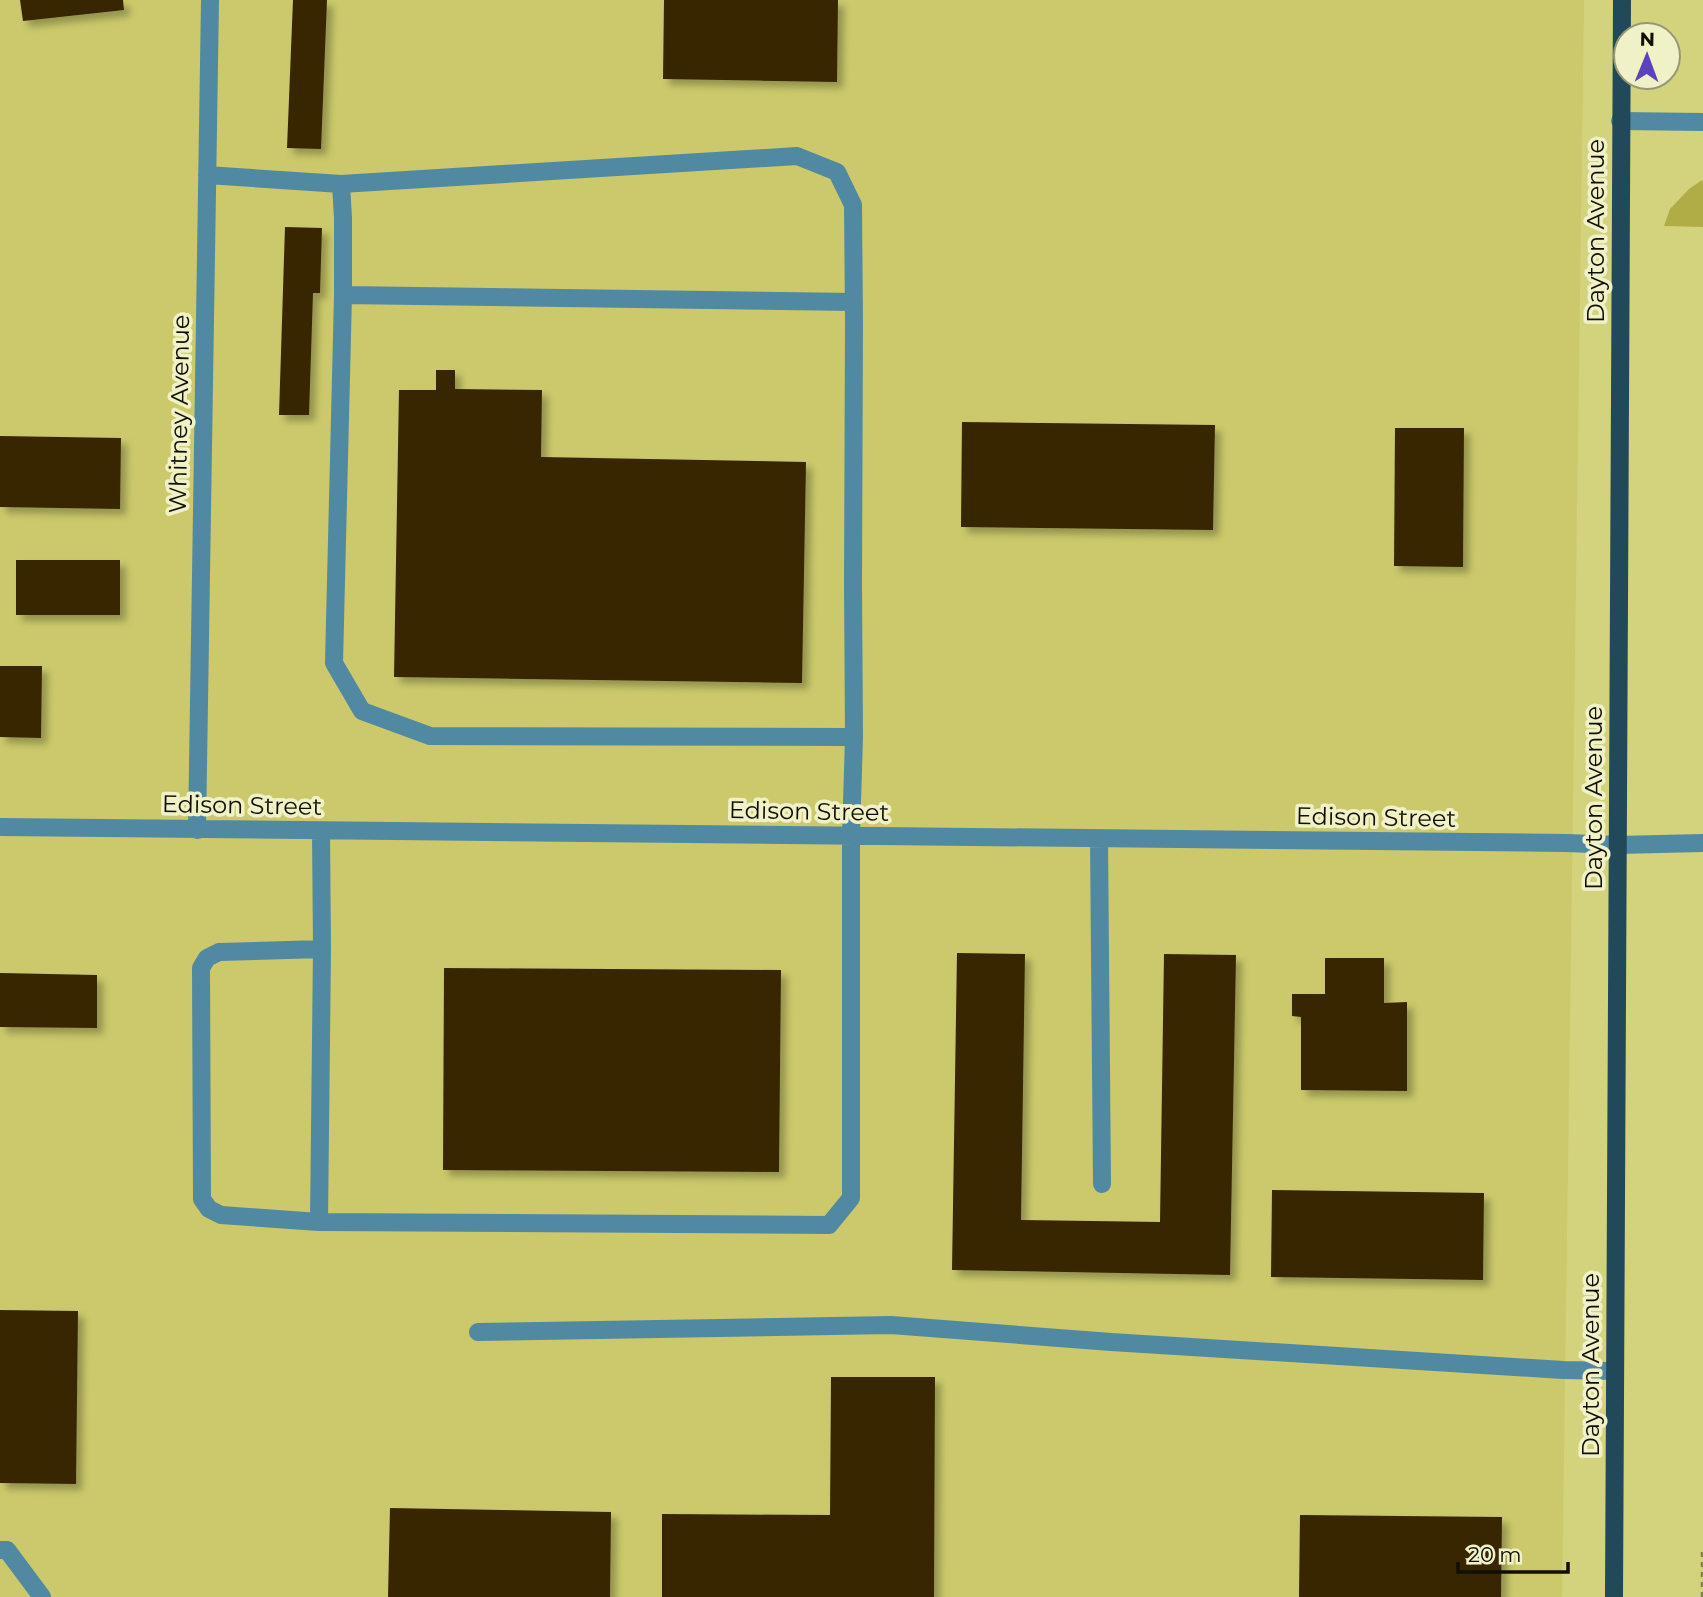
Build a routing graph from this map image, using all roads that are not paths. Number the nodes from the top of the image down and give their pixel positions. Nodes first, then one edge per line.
1 (210, 0) edge
2 (1622, 0) edge
3 (1620, 121) junction
4 (1703, 122) edge
5 (207, 175) junction
6 (341, 184) junction
7 (343, 295) junction
8 (854, 302) junction
9 (854, 737) junction
10 (0, 827) edge
11 (197, 830) junction
12 (321, 831) junction
13 (851, 836) junction
14 (1099, 839) junction
15 (1703, 843) edge
16 (1617, 845) junction
17 (322, 949) junction
18 (1102, 1184) dead end
19 (319, 1222) junction
20 (478, 1332) dead end
21 (1615, 1371) junction
22 (0, 1550) edge
23 (41, 1597) edge
24 (1614, 1597) edge

1 - 5 street, Whitney Avenue
2 - 3 main road, Dayton Avenue
3 - 4 street
3 - 16 main road, Dayton Avenue
5 - 6 street
5 - 11 street, Whitney Avenue
6 - 7 street
6 - 8 street
7 - 8 street
7 - 9 street
8 - 9 street
9 - 13 street
10 - 11 street, Edison Street
11 - 12 street, Edison Street
12 - 13 street, Edison Street
12 - 17 street
13 - 14 street, Edison Street
13 - 19 street
14 - 16 street, Edison Street
14 - 18 street
15 - 16 street, Edison Street
16 - 21 main road, Dayton Avenue
17 - 19 street
17 - 19 street
20 - 21 street
21 - 24 main road, Dayton Avenue
22 - 23 street

